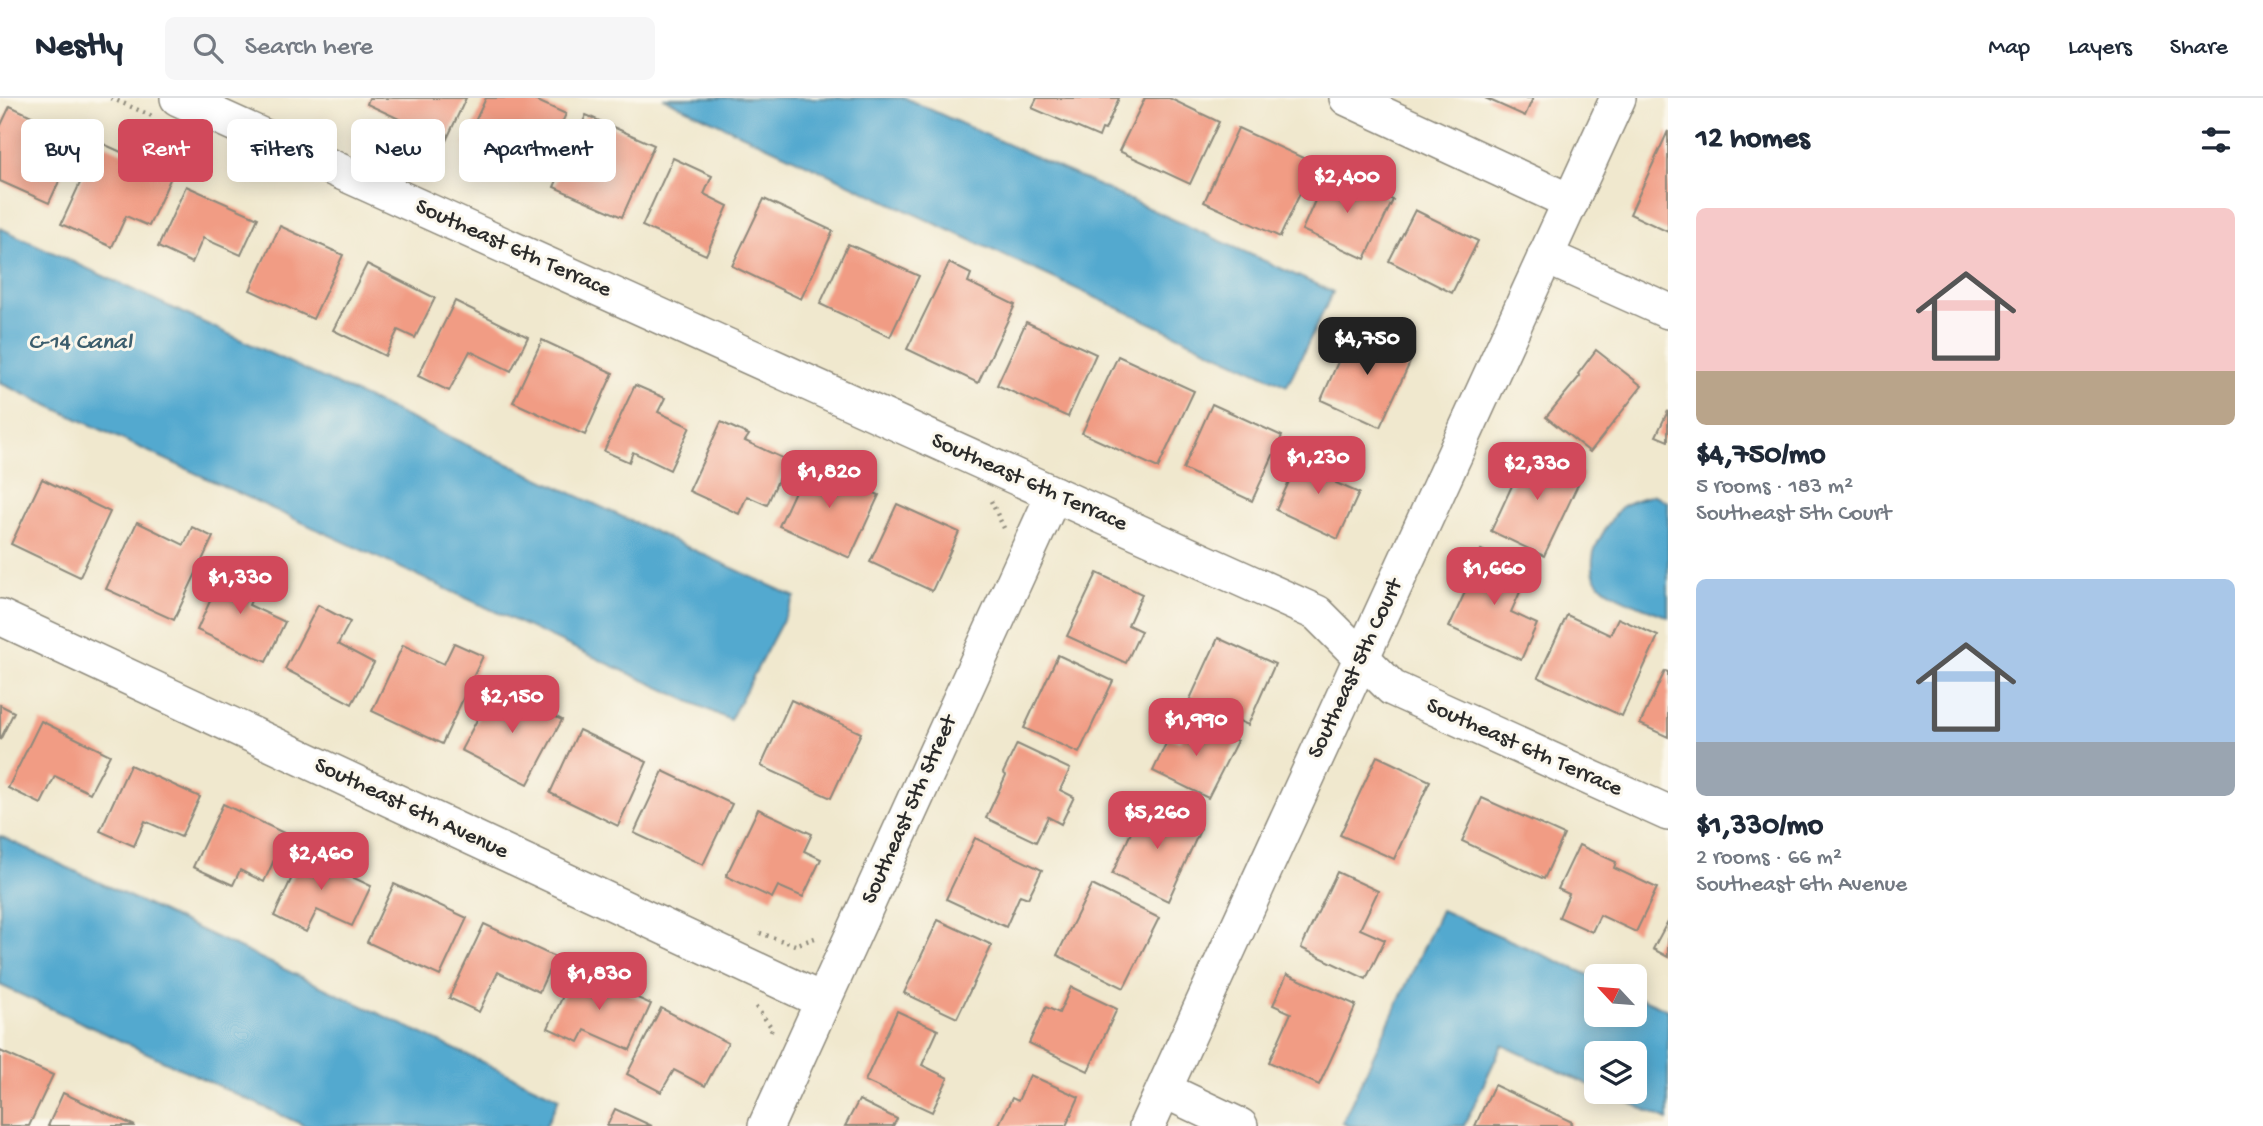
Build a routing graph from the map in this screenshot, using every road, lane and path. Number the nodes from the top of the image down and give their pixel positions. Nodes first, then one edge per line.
1 (111, 98) edge
2 (1347, 98) edge
3 (1618, 98) edge
4 (166, 108) edge
5 (1571, 202) junction
6 (1545, 256) junction
7 (1668, 311) edge
8 (988, 494) dead end
9 (1054, 494) junction
10 (1005, 530) dead end
11 (0, 617) edge
12 (1362, 657) junction
13 (1668, 813) edge
14 (748, 928) dead end
15 (818, 937) dead end
16 (822, 1001) junction
17 (753, 1003) dead end
18 (770, 1037) dead end
19 (1164, 1090) junction
20 (766, 1126) edge
21 (1147, 1126) edge
22 (1240, 1126) edge

1 - 4 path
2 - 5 street
3 - 5 street, Southeast 5th Court
4 - 9 street, Southeast 6th Terrace
5 - 6 street, Southeast 5th Court
6 - 7 street
6 - 12 street, Southeast 5th Court
8 - 10 path
9 - 12 street, Southeast 6th Terrace
9 - 16 street, Southeast 5th Street
11 - 16 street, Southeast 6th Avenue
12 - 13 street, Southeast 6th Terrace
12 - 19 street, Southeast 5th Court
14 - 15 path
16 - 20 street, Southeast 5th Street
17 - 18 path
19 - 21 street, Southeast 5th Court
19 - 22 street

